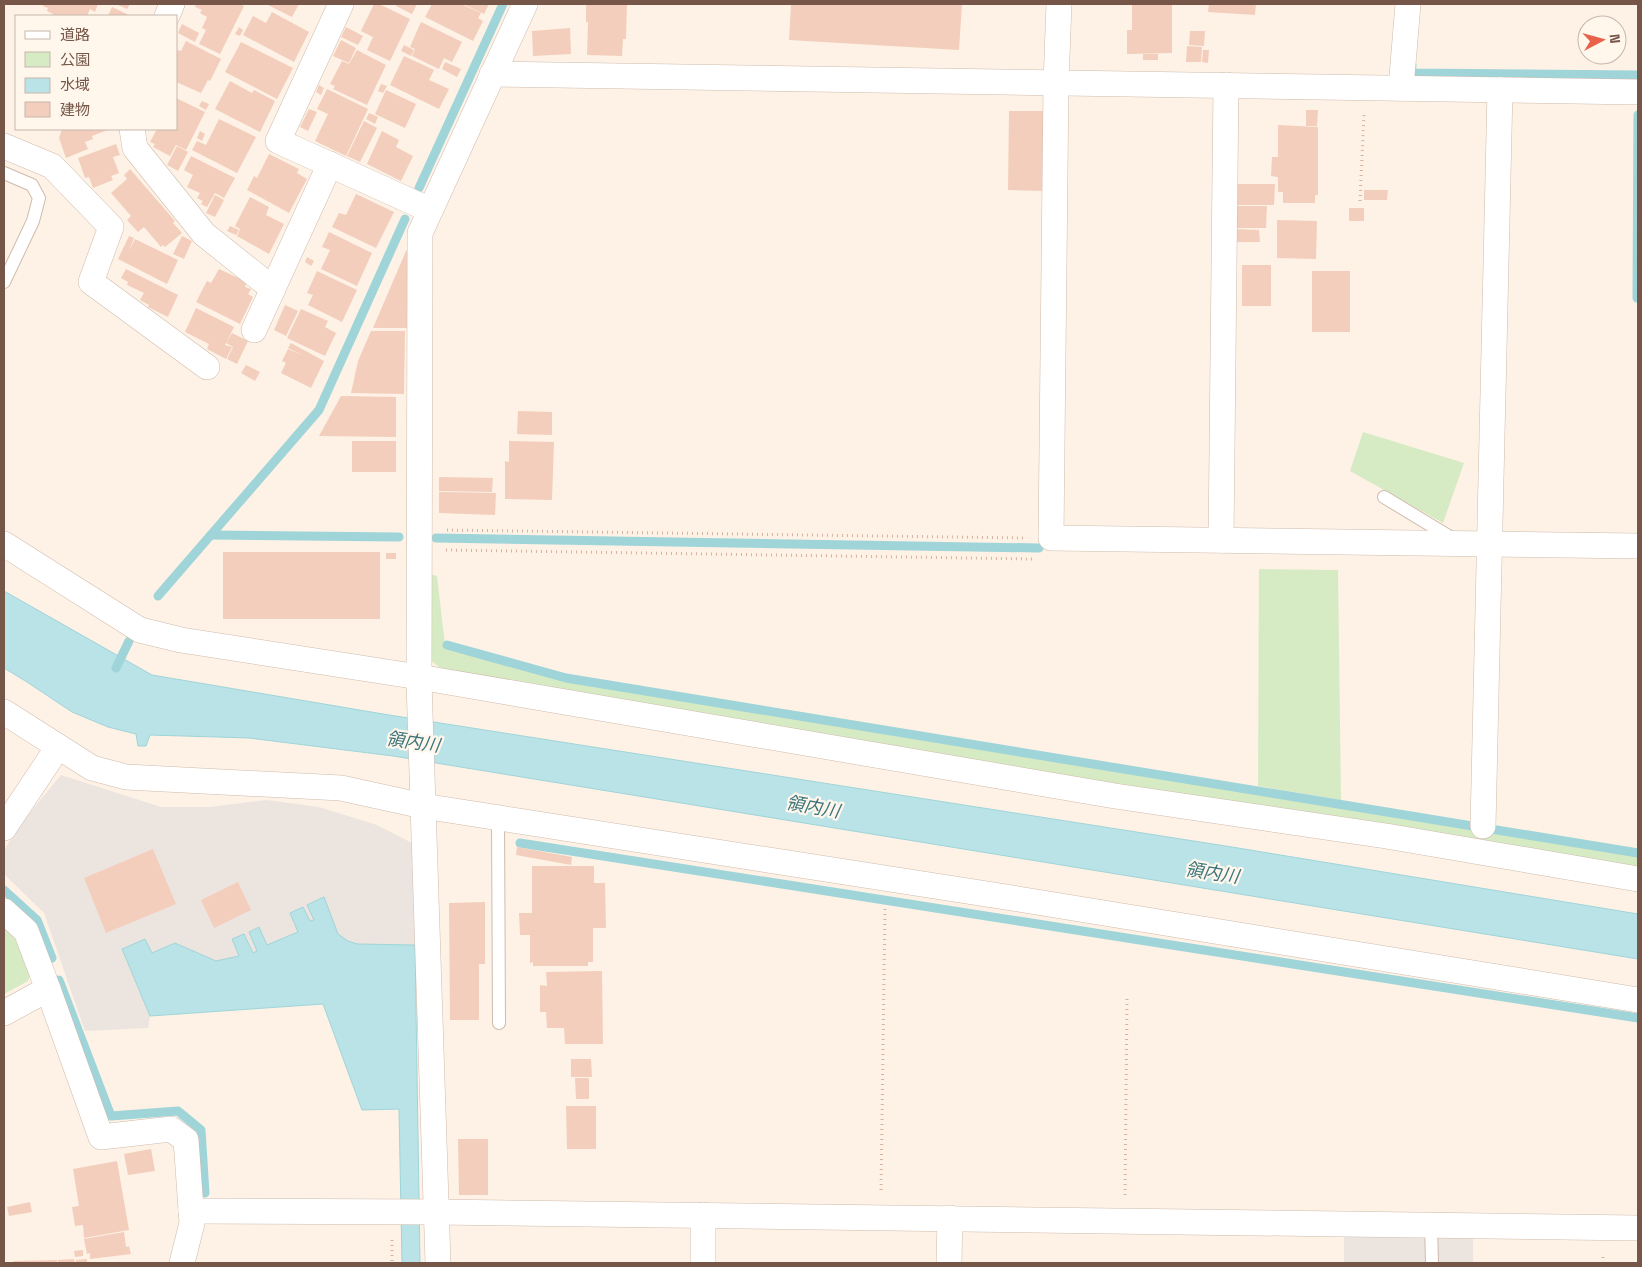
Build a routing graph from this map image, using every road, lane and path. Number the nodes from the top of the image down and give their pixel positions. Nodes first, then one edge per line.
1 (341, 4) edge
2 (525, 4) edge
3 (1059, 4) edge
4 (1408, 4) edge
5 (492, 74) junction
6 (1056, 83) junction
7 (1226, 86) junction
8 (1365, 88) junction
9 (1401, 88) junction
10 (1500, 90) junction
11 (1638, 92) edge
12 (132, 130) edge
13 (4, 146) edge
14 (330, 164) junction
15 (4, 173) edge
16 (1360, 201) dead end
17 (430, 210) junction
18 (4, 282) edge
19 (273, 289) junction
20 (254, 330) dead end
21 (207, 367) dead end
22 (1384, 497) dead end
23 (1051, 538) junction
24 (419, 539) junction
25 (1221, 540) junction
26 (1462, 543) junction
27 (4, 544) edge
28 (1490, 544) junction
29 (1638, 546) edge
30 (1033, 558) dead end
31 (419, 679) junction
32 (4, 712) edge
33 (58, 747) junction
34 (423, 801) junction
35 (498, 818) junction
36 (1483, 826) dead end
37 (4, 828) edge
38 (1638, 878) edge
39 (885, 906) dead end
40 (4, 910) edge
41 (48, 989) junction
42 (1127, 998) dead end
43 (1638, 1000) edge
44 (4, 1013) edge
45 (499, 1023) dead end
46 (191, 1211) junction
47 (430, 1212) junction
48 (703, 1215) junction
49 (881, 1218) junction
50 (950, 1218) junction
51 (1124, 1221) junction
52 (1432, 1225) junction
53 (1638, 1228) edge
54 (182, 1263) edge
55 (438, 1263) edge
56 (703, 1263) edge
57 (949, 1263) edge
58 (1432, 1263) edge

1 - 14 street
2 - 5 street
3 - 6 street
4 - 9 street
5 - 6 street
5 - 17 street
6 - 7 street
6 - 23 street
7 - 8 street
7 - 25 street
8 - 9 street
8 - 16 path
9 - 10 street
10 - 11 street
10 - 28 street
12 - 19 street
13 - 21 street
14 - 17 street
14 - 19 street
15 - 18 lane
17 - 24 street
19 - 20 street
22 - 26 lane
23 - 24 path
23 - 25 street
24 - 30 path
24 - 31 street
25 - 26 street
26 - 28 street
27 - 31 street
28 - 29 street
28 - 36 street
31 - 34 street
31 - 38 street
32 - 33 street
33 - 34 street
33 - 37 street
34 - 35 street
34 - 47 street
35 - 43 street
35 - 45 lane
39 - 49 path
40 - 41 street
41 - 44 street
41 - 46 street
42 - 51 path
46 - 47 street
46 - 54 street
47 - 48 street
47 - 55 street
48 - 49 street
48 - 56 street
49 - 50 street
50 - 51 street
50 - 57 street
51 - 52 street
52 - 53 street
52 - 58 lane

